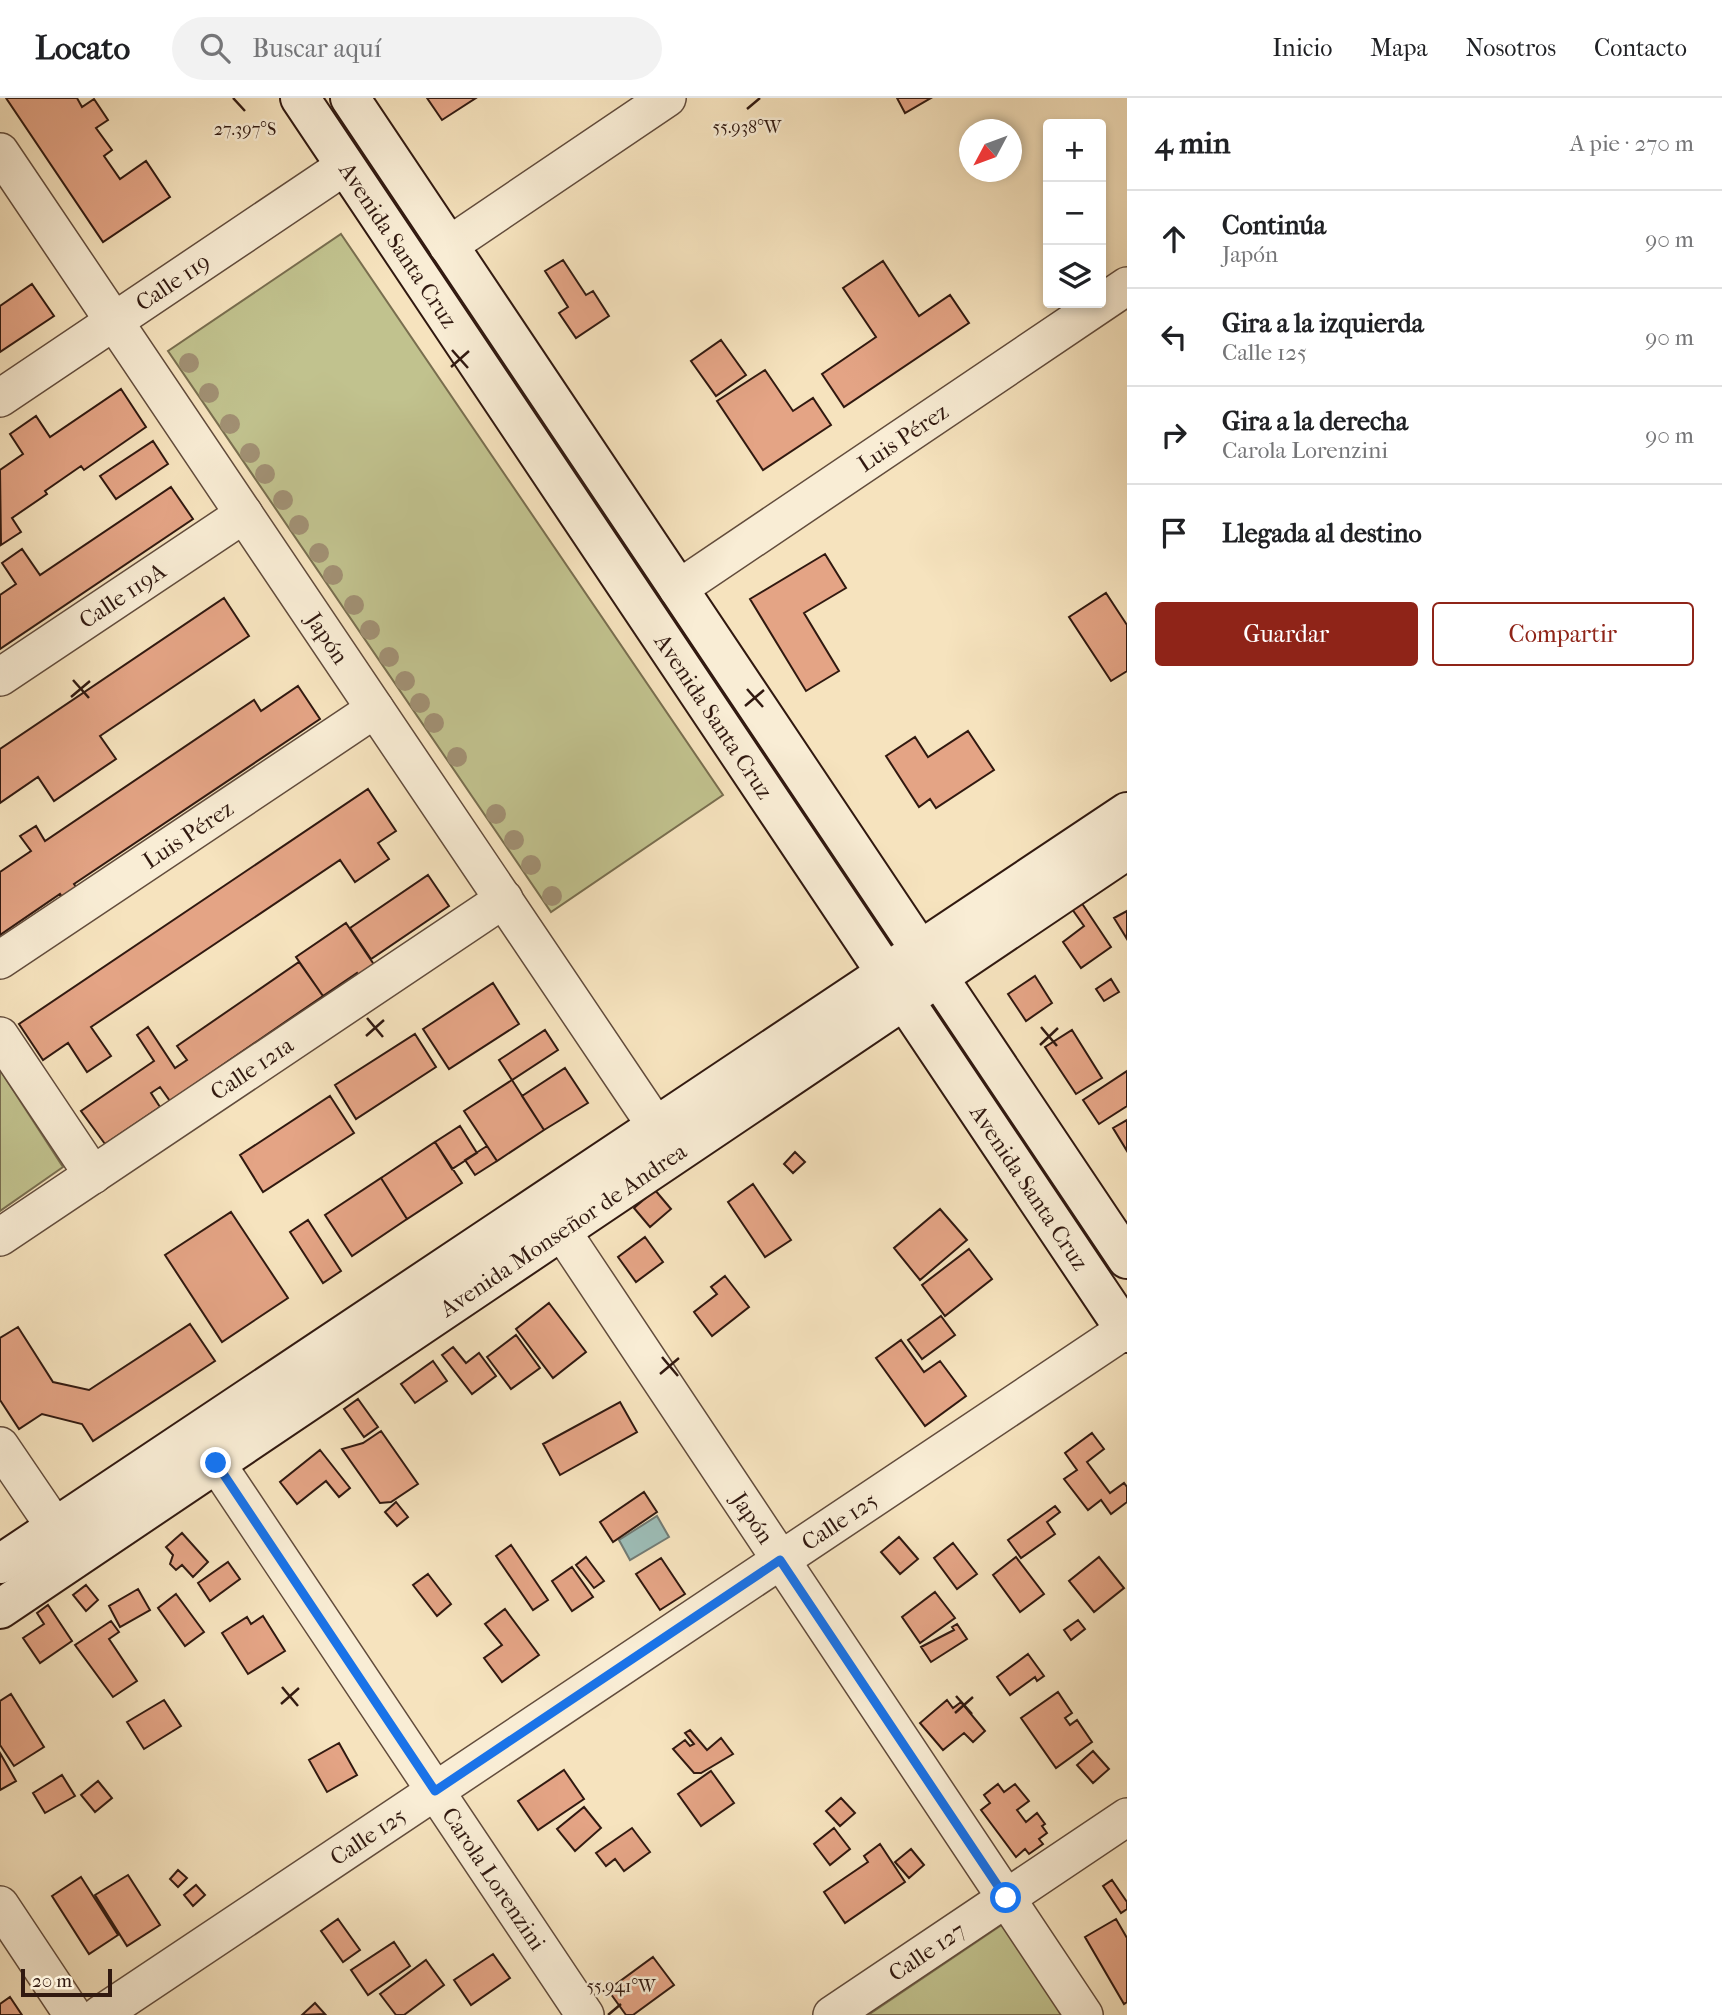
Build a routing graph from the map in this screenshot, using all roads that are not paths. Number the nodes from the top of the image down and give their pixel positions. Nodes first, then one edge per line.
1 (300, 98) edge
2 (350, 98) edge
3 (667, 98) edge
4 (0, 152) edge
5 (345, 166) junction
6 (448, 246) junction
7 (1127, 286) edge
8 (114, 321) junction
9 (0, 398) edge
10 (244, 514) junction
11 (678, 589) junction
12 (0, 677) edge
13 (375, 709) junction
14 (1127, 812) edge
15 (1127, 850) edge
16 (503, 900) junction
17 (0, 960) edge
18 (929, 963) junction
19 (895, 986) junction
20 (0, 1036) edge
21 (656, 1126) junction
22 (93, 1175) junction
23 (561, 1230) junction
24 (0, 1237) edge
25 (1127, 1259) edge
26 (1126, 1331) edge
27 (0, 1446) edge
28 (216, 1463) junction
29 (55, 1527) junction
30 (780, 1560) junction
31 (0, 1564) edge
32 (0, 1609) edge
33 (435, 1791) junction
34 (1127, 1817) edge
35 (1006, 1898) junction
36 (0, 1905) edge
37 (73, 2015) edge
38 (100, 2015) edge
39 (584, 2015) edge
40 (832, 2015) edge
41 (1084, 2015) edge

1 - 5 main road, Avenida Santa Cruz
2 - 6 main road, Avenida Santa Cruz
3 - 6 street
4 - 8 street, Japón
5 - 8 street, Calle 119
5 - 19 main road, Avenida Santa Cruz
6 - 11 main road, Avenida Santa Cruz
7 - 11 street, Luis Pérez
8 - 9 street, Calle 119
8 - 10 street, Japón
10 - 12 street, Calle 119A
10 - 13 street, Japón
11 - 18 main road, Avenida Santa Cruz
13 - 16 street, Japón
13 - 17 street, Luis Pérez
14 - 18 main road, Avenida Monseñor de Andrea
15 - 18 main road, Avenida Monseñor de Andrea
16 - 21 street, Japón
16 - 22 street, Calle 121a
18 - 19 main road, Avenida Monseñor de Andrea
18 - 25 main road, Avenida Santa Cruz
19 - 21 main road, Avenida Monseñor de Andrea
19 - 23 main road, Avenida Monseñor de Andrea
19 - 26 main road, Avenida Santa Cruz
20 - 22 street
21 - 29 main road, Avenida Monseñor de Andrea
22 - 24 street, Calle 121a
23 - 28 main road, Avenida Monseñor de Andrea
23 - 30 street, Japón
26 - 30 street, Calle 125
27 - 29 street
28 - 32 main road, Avenida Monseñor de Andrea
28 - 33 street, Carola Lorenzini
29 - 31 main road, Avenida Monseñor de Andrea
30 - 33 street, Calle 125
30 - 35 street, Japón
33 - 38 street, Calle 125
33 - 39 street, Carola Lorenzini
34 - 35 street, Calle 127
35 - 40 street, Calle 127
35 - 41 street, Japón
36 - 37 street

